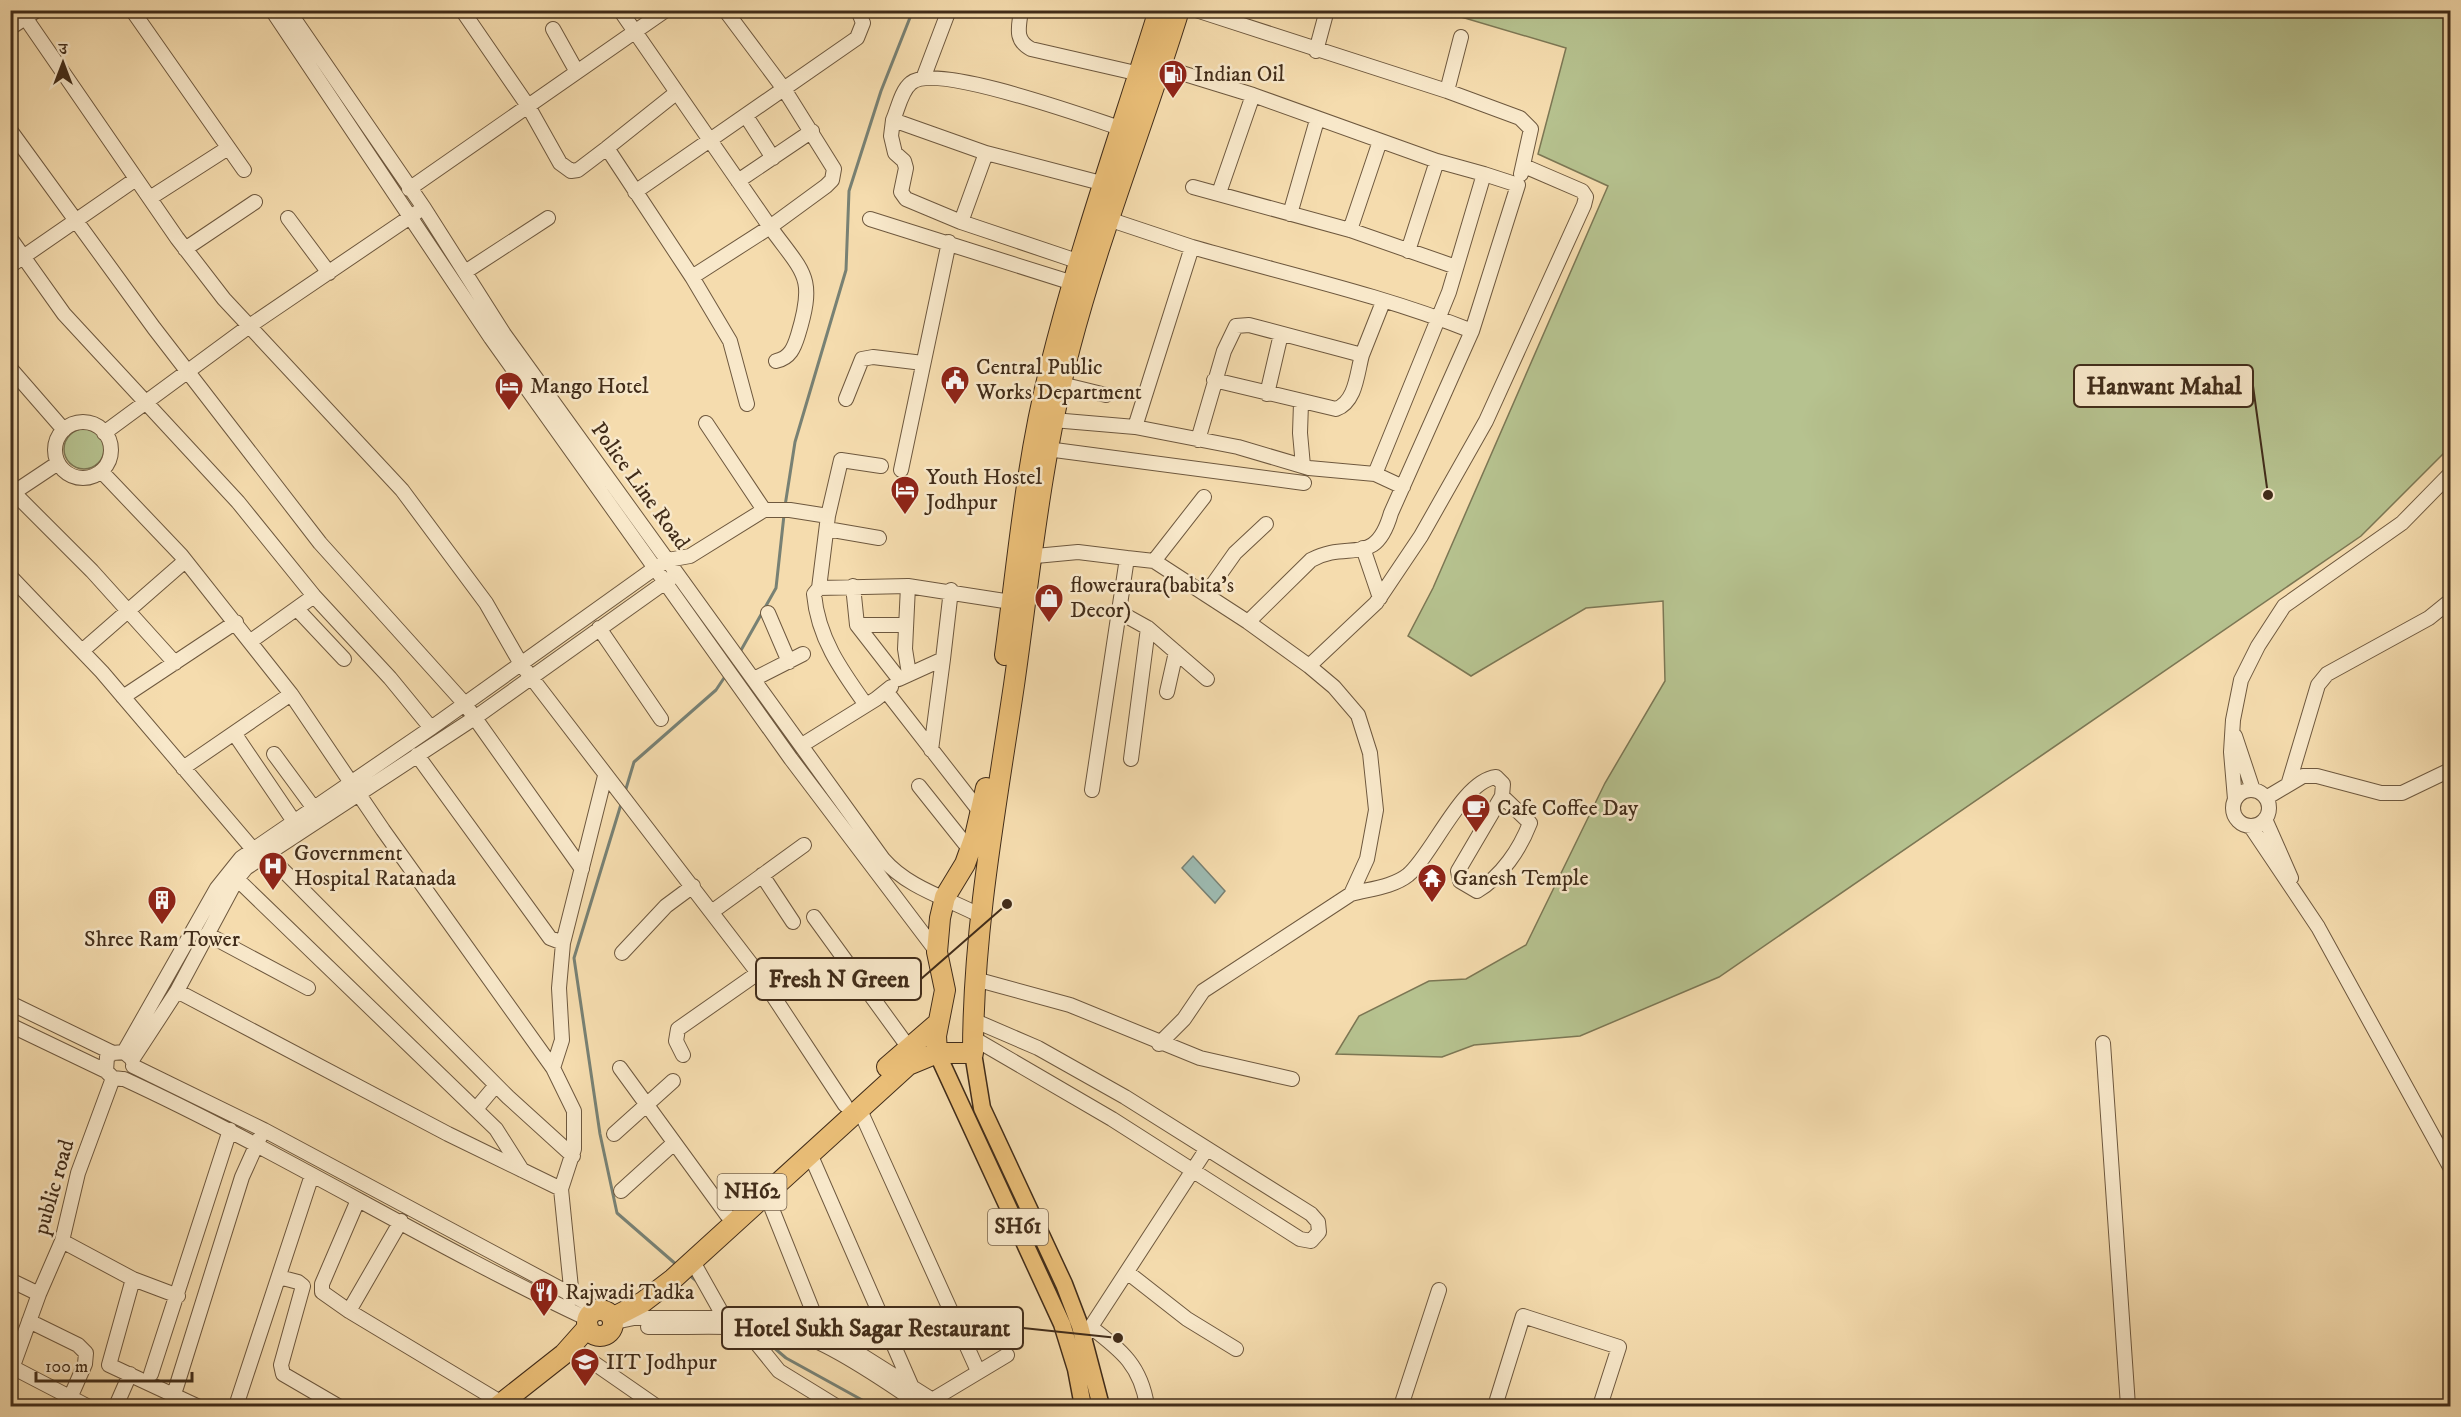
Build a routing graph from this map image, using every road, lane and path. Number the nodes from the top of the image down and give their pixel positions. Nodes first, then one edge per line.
1 (132, 10) edge
2 (272, 10) edge
3 (288, 10) edge
4 (462, 10) edge
5 (620, 10) edge
6 (666, 10) edge
7 (725, 10) edge
8 (858, 10) edge
9 (949, 10) edge
10 (1021, 10) edge
11 (1159, 10) edge
12 (1179, 10) edge
13 (1196, 10) edge
14 (1328, 10) edge
15 (27, 13) edge
16 (10, 28) edge
17 (554, 29) dead end
18 (635, 32) junction
19 (1461, 37) dead end
20 (1317, 51) junction
21 (1162, 67) junction
22 (578, 72) junction
23 (1140, 74) junction
24 (924, 76) junction
25 (784, 89) junction
26 (1447, 91) junction
27 (676, 93) junction
28 (1253, 95) junction
29 (528, 106) junction
30 (746, 116) junction
31 (893, 120) junction
32 (1317, 120) junction
33 (1123, 129) junction
34 (10, 130) edge
35 (812, 131) junction
36 (710, 141) junction
37 (1380, 141) junction
38 (228, 148) junction
39 (607, 148) junction
40 (986, 153) junction
41 (773, 158) junction
42 (1437, 161) junction
43 (1524, 166) junction
44 (244, 170) dead end
45 (1484, 174) junction
46 (136, 179) junction
47 (738, 181) junction
48 (1105, 184) junction
49 (1518, 185) junction
50 (1193, 187) dead end
51 (409, 189) junction
52 (635, 192) junction
53 (1219, 193) junction
54 (150, 198) junction
55 (255, 202) dead end
56 (424, 208) junction
57 (1290, 214) junction
58 (409, 217) junction
59 (288, 218) dead end
60 (548, 218) dead end
61 (870, 219) dead end
62 (1108, 219) junction
63 (75, 221) junction
64 (961, 222) junction
65 (770, 227) junction
66 (1350, 230) junction
67 (10, 238) edge
68 (949, 243) junction
69 (1192, 248) junction
70 (184, 249) junction
71 (1408, 251) junction
72 (24, 257) junction
73 (1080, 262) junction
74 (10, 266) edge
75 (1456, 267) junction
76 (465, 272) junction
77 (329, 273) junction
78 (692, 277) junction
79 (1073, 283) junction
80 (1383, 302) junction
81 (1437, 317) junction
82 (248, 327) junction
83 (1472, 331) junction
84 (1281, 334) junction
85 (1362, 355) junction
86 (776, 361) dead end
87 (923, 363) junction
88 (10, 368) edge
89 (188, 371) junction
90 (1214, 380) junction
91 (1061, 384) junction
92 (1267, 394) junction
93 (1106, 395) dead end
94 (846, 399) dead end
95 (144, 402) junction
96 (1301, 403) junction
97 (747, 404) dead end
98 (1053, 420) junction
99 (706, 423) dead end
100 (1135, 427) junction
101 (64, 430) junction
102 (104, 433) junction
103 (1198, 440) junction
104 (1047, 449) junction
105 (58, 463) junction
106 (881, 466) dead end
107 (1303, 466) junction
108 (901, 470) dead end
109 (101, 471) junction
110 (1375, 474) junction
111 (2451, 474) edge
112 (1304, 483) dead end
113 (1402, 487) junction
114 (12, 492) edge
115 (1204, 497) dead end
116 (767, 509) junction
117 (827, 523) junction
118 (1266, 524) dead end
119 (879, 538) dead end
120 (1363, 548) junction
121 (690, 556) junction
122 (1024, 557) junction
123 (1127, 558) junction
124 (668, 560) junction
125 (186, 561) junction
126 (1154, 561) junction
127 (655, 568) junction
128 (677, 573) junction
129 (10, 576) edge
130 (665, 582) junction
131 (854, 586) junction
132 (908, 586) junction
133 (819, 588) junction
134 (951, 590) junction
135 (1206, 594) junction
136 (314, 596) junction
137 (1380, 598) junction
138 (2451, 601) edge
139 (1011, 602) junction
140 (297, 609) junction
141 (128, 610) junction
142 (768, 613) dead end
143 (1121, 613) junction
144 (236, 622) junction
145 (1248, 622) junction
146 (857, 625) junction
147 (905, 625) junction
148 (599, 628) junction
149 (1148, 628) junction
150 (251, 641) junction
151 (82, 651) junction
152 (1176, 652) junction
153 (803, 654) dead end
154 (344, 659) dead end
155 (943, 659) junction
156 (789, 662) junction
157 (175, 663) junction
158 (520, 664) junction
159 (1310, 666) junction
160 (752, 676) junction
161 (530, 677) junction
162 (904, 677) junction
163 (1207, 679) dead end
164 (886, 691) junction
165 (1167, 692) dead end
166 (291, 694) junction
167 (123, 697) junction
168 (465, 704) junction
169 (866, 705) junction
170 (476, 717) junction
171 (661, 719) dead end
172 (431, 728) junction
173 (2233, 731) junction
174 (234, 734) junction
175 (802, 745) junction
176 (931, 750) junction
177 (274, 754) dead end
178 (417, 754) junction
179 (1131, 759) dead end
180 (183, 768) junction
181 (2451, 770) edge
182 (608, 780) junction
183 (351, 781) junction
184 (2289, 782) junction
185 (919, 786) dead end
186 (1092, 790) dead end
187 (2253, 790) junction
188 (359, 793) junction
189 (1502, 796) junction
190 (2266, 798) junction
191 (2235, 799) junction
192 (313, 807) junction
193 (981, 813) junction
194 (2265, 819) junction
195 (293, 820) junction
196 (2251, 827) junction
197 (804, 845) dead end
198 (970, 850) junction
199 (259, 853) junction
200 (582, 870) junction
201 (762, 875) junction
202 (237, 879) junction
203 (693, 886) junction
204 (2294, 886) junction
205 (1351, 894) junction
206 (945, 897) junction
207 (712, 911) junction
208 (814, 916) dead end
209 (981, 916) junction
210 (794, 922) dead end
211 (207, 934) junction
212 (563, 943) junction
213 (938, 952) junction
214 (622, 953) dead end
215 (758, 973) junction
216 (975, 979) junction
217 (308, 988) dead end
218 (177, 991) junction
219 (10, 1003) edge
220 (938, 1023) junction
221 (10, 1025) edge
222 (973, 1037) junction
223 (2103, 1043) dead end
224 (1159, 1044) junction
225 (909, 1048) junction
226 (937, 1053) junction
227 (683, 1055) dead end
228 (125, 1058) junction
229 (554, 1068) junction
230 (620, 1068) dead end
231 (114, 1076) junction
232 (1292, 1079) dead end
233 (673, 1081) dead end
234 (495, 1086) junction
235 (647, 1106) junction
236 (477, 1107) junction
237 (852, 1107) junction
238 (230, 1130) junction
239 (264, 1130) junction
240 (614, 1134) dead end
241 (674, 1143) junction
242 (256, 1144) junction
243 (1206, 1150) junction
244 (811, 1156) junction
245 (572, 1161) junction
246 (2451, 1167) edge
247 (523, 1171) junction
248 (1193, 1173) junction
249 (312, 1175) junction
250 (562, 1186) junction
251 (621, 1191) dead end
252 (766, 1194) junction
253 (358, 1200) junction
254 (727, 1215) junction
255 (400, 1221) junction
256 (62, 1241) junction
257 (692, 1260) junction
258 (1127, 1272) junction
259 (279, 1277) junction
260 (133, 1279) junction
261 (10, 1280) edge
262 (1439, 1290) dead end
263 (572, 1293) junction
264 (39, 1294) junction
265 (178, 1296) junction
266 (349, 1311) junction
267 (29, 1321) junction
268 (600, 1321) junction
269 (742, 1323) junction
270 (820, 1329) junction
271 (1088, 1334) junction
272 (1236, 1349) dead end
273 (581, 1353) junction
274 (1007, 1355) dead end
275 (11, 1369) edge
276 (978, 1371) junction
277 (130, 1374) junction
278 (151, 1374) dead end
279 (911, 1385) junction
280 (176, 1388) dead end
281 (70, 1398) junction
282 (932, 1404) edge
283 (504, 1406) edge
284 (87, 1407) edge
285 (116, 1407) edge
286 (197, 1407) edge
287 (236, 1407) edge
288 (338, 1407) edge
289 (656, 1407) edge
290 (836, 1407) edge
291 (1083, 1407) edge
292 (1101, 1407) edge
293 (1148, 1407) edge
294 (1401, 1407) edge
295 (1495, 1407) edge
296 (1599, 1407) edge
297 (2128, 1407) edge

1 - 38 street
2 - 58 street
3 - 51 street, Police Line Road
4 - 29 street
5 - 18 street
6 - 18 street
7 - 25 street
8 - 25 street
9 - 24 street
10 - 23 street
11 - 23 highway
12 - 21 highway
13 - 20 street
14 - 20 street
15 - 16 street
15 - 46 street
17 - 22 street
18 - 22 street
18 - 27 street
19 - 26 street
20 - 26 street
21 - 28 street
21 - 62 highway
22 - 29 street
23 - 33 highway
24 - 31 street
24 - 33 street
25 - 30 street
25 - 35 street
26 - 43 street
27 - 36 street
27 - 39 street
28 - 32 street
28 - 53 street
29 - 39 street
29 - 51 street
30 - 36 street
30 - 41 street
31 - 40 street
31 - 64 street
32 - 37 street
32 - 57 street
33 - 48 highway
34 - 63 street
35 - 41 street
35 - 65 street
36 - 47 street
36 - 52 street
37 - 42 street
37 - 66 street
38 - 44 street
38 - 54 street
39 - 52 street
40 - 48 street
40 - 64 street
41 - 47 street
42 - 45 street
42 - 71 street
43 - 49 street
43 - 137 street
45 - 49 street
45 - 75 street
46 - 54 street
46 - 63 street
47 - 65 street
48 - 73 highway
49 - 83 street
50 - 53 street
51 - 56 street, Police Line Road
52 - 78 street
53 - 57 street
54 - 70 street
55 - 70 street
56 - 58 street
56 - 76 street, Police Line Road
57 - 66 street
58 - 77 street
58 - 127 street
59 - 77 street
60 - 76 street
61 - 68 street
62 - 69 street
62 - 91 highway
63 - 72 street
63 - 89 street
64 - 73 street
65 - 78 street
65 - 86 street
66 - 71 street
67 - 72 street
68 - 79 street
68 - 87 street
69 - 80 street
69 - 100 street
70 - 82 street
71 - 75 street
72 - 74 street
72 - 95 street
73 - 79 highway
75 - 81 street
76 - 124 street, Police Line Road
77 - 82 street
78 - 97 street
79 - 122 highway
80 - 81 street
80 - 85 street
81 - 83 street
81 - 110 street
82 - 89 street
82 - 158 street
83 - 113 street
84 - 85 street
84 - 90 street
84 - 92 street
85 - 96 street
87 - 94 street
87 - 108 street
88 - 101 street
89 - 95 street
89 - 168 street
90 - 92 street
90 - 103 street
91 - 93 street
91 - 98 highway
92 - 96 street
95 - 102 street
95 - 136 street
96 - 107 street
98 - 100 street
98 - 104 highway
99 - 116 street
100 - 103 street
101 - 102 street
101 - 105 street
102 - 109 street
103 - 107 street
104 - 112 street
104 - 122 highway
105 - 109 street
105 - 114 street
106 - 117 street
107 - 110 street
109 - 125 street
110 - 113 street
111 - 173 street
113 - 120 street
114 - 141 street
115 - 126 street
116 - 117 street
116 - 121 street
117 - 119 street
117 - 133 street
118 - 135 street
120 - 137 street
120 - 145 street
121 - 124 street
121 - 128 street
122 - 123 street
122 - 139 highway
122 - 209 highway
123 - 126 street
123 - 143 street
124 - 127 street
124 - 128 street, Police Line Road
125 - 141 street
125 - 144 street
126 - 135 street
127 - 130 street
127 - 158 street
128 - 130 street
128 - 160 street, Police Line Road
129 - 151 street
130 - 148 street
130 - 213 street
131 - 132 street
131 - 133 street
131 - 146 street
132 - 134 street
132 - 147 street
133 - 169 street
134 - 139 street
134 - 155 street
135 - 145 street
136 - 140 street
136 - 172 street
137 - 159 street
138 - 184 street
139 - 193 highway
140 - 150 street
140 - 154 street
141 - 151 street
141 - 157 street
142 - 156 street
143 - 149 street
143 - 186 street
144 - 150 street
144 - 157 street
145 - 159 street
146 - 147 street
146 - 162 street
147 - 162 street
148 - 161 street
148 - 171 street
149 - 152 street
149 - 179 street
150 - 166 street
151 - 167 street
152 - 163 street
152 - 165 street
153 - 156 street
155 - 162 street
155 - 176 street
156 - 160 street
157 - 167 street
158 - 161 street
158 - 168 street
159 - 205 street
160 - 175 street, Police Line Road
161 - 170 street
161 - 182 street
162 - 164 street
164 - 169 street
164 - 176 street
166 - 174 street
166 - 183 street
167 - 180 street
168 - 170 street
168 - 172 street
169 - 175 street
170 - 178 street
170 - 200 street
172 - 183 street
173 - 187 street
173 - 191 street
174 - 180 street
174 - 195 street
175 - 206 street, Police Line Road
176 - 193 street
177 - 192 street
178 - 188 street
178 - 212 street
180 - 199 street
181 - 184 street
182 - 200 street
182 - 203 street
183 - 188 street
183 - 192 street
184 - 190 street
185 - 198 street
187 - 190 street
187 - 191 street
188 - 199 street
188 - 229 street
189 - 189 street
189 - 205 street
190 - 194 street
191 - 196 street
192 - 195 street
193 - 198 highway
194 - 196 street
194 - 204 street
195 - 199 street
196 - 204 street
197 - 201 street
198 - 206 highway
199 - 202 street
199 - 228 street
199 - 234 street
200 - 212 street
201 - 207 street
201 - 210 street
202 - 211 street
202 - 236 street
203 - 207 street
203 - 214 street
204 - 246 street
205 - 224 street
206 - 209 street, Police Line Road
206 - 213 highway
207 - 215 street
208 - 225 street
209 - 216 highway
211 - 217 street
211 - 218 street
212 - 229 street
213 - 220 highway
215 - 227 street
215 - 237 street
216 - 222 highway
216 - 224 street
218 - 228 street
218 - 247 street
219 - 228 street
220 - 225 highway, NH62
220 - 226 highway
221 - 231 street
222 - 226 highway, NH62
222 - 243 street
222 - 248 street
222 - 271 main road, SH61
223 - 297 street
224 - 232 street
225 - 237 highway, NH62
226 - 237 highway, NH62
226 - 291 main road, SH61
228 - 231 street
228 - 231 street
228 - 239 street
229 - 245 street
230 - 235 street
231 - 238 street
231 - 256 street, public road
233 - 235 street
234 - 236 street
234 - 245 street
235 - 240 street
235 - 241 street
236 - 247 street
237 - 244 highway, NH62
237 - 254 highway, NH62
237 - 276 street
238 - 242 street
238 - 265 street
239 - 242 street
239 - 263 street
241 - 251 street
241 - 254 street
242 - 249 street
242 - 280 street
243 - 248 street
243 - 248 street
244 - 252 highway, NH62
244 - 279 street
245 - 250 street
247 - 250 street
248 - 258 street
249 - 253 street
249 - 259 street
250 - 263 street
252 - 257 highway, NH62
252 - 270 street
253 - 255 street
253 - 266 street
254 - 268 highway, NH62
255 - 266 street
255 - 268 street
256 - 260 street
256 - 264 street, public road
257 - 268 highway, NH62
257 - 269 street
258 - 271 street
258 - 272 street
259 - 287 street
259 - 288 street
260 - 265 street
260 - 277 street
261 - 264 street
262 - 294 street
263 - 268 street
263 - 268 street
264 - 267 street, public road
265 - 278 street
266 - 283 street
267 - 275 street, public road
267 - 281 street
268 - 269 street
268 - 269 street
268 - 273 highway, NH62
268 - 283 highway, NH62
269 - 270 street
269 - 282 street
269 - 290 street
270 - 279 street
271 - 292 main road, SH61
271 - 293 street
273 - 283 highway, NH62
273 - 289 street
274 - 276 street
275 - 281 street
276 - 282 street
277 - 285 street
277 - 286 street
279 - 282 street
281 - 284 street
295 - 296 street

